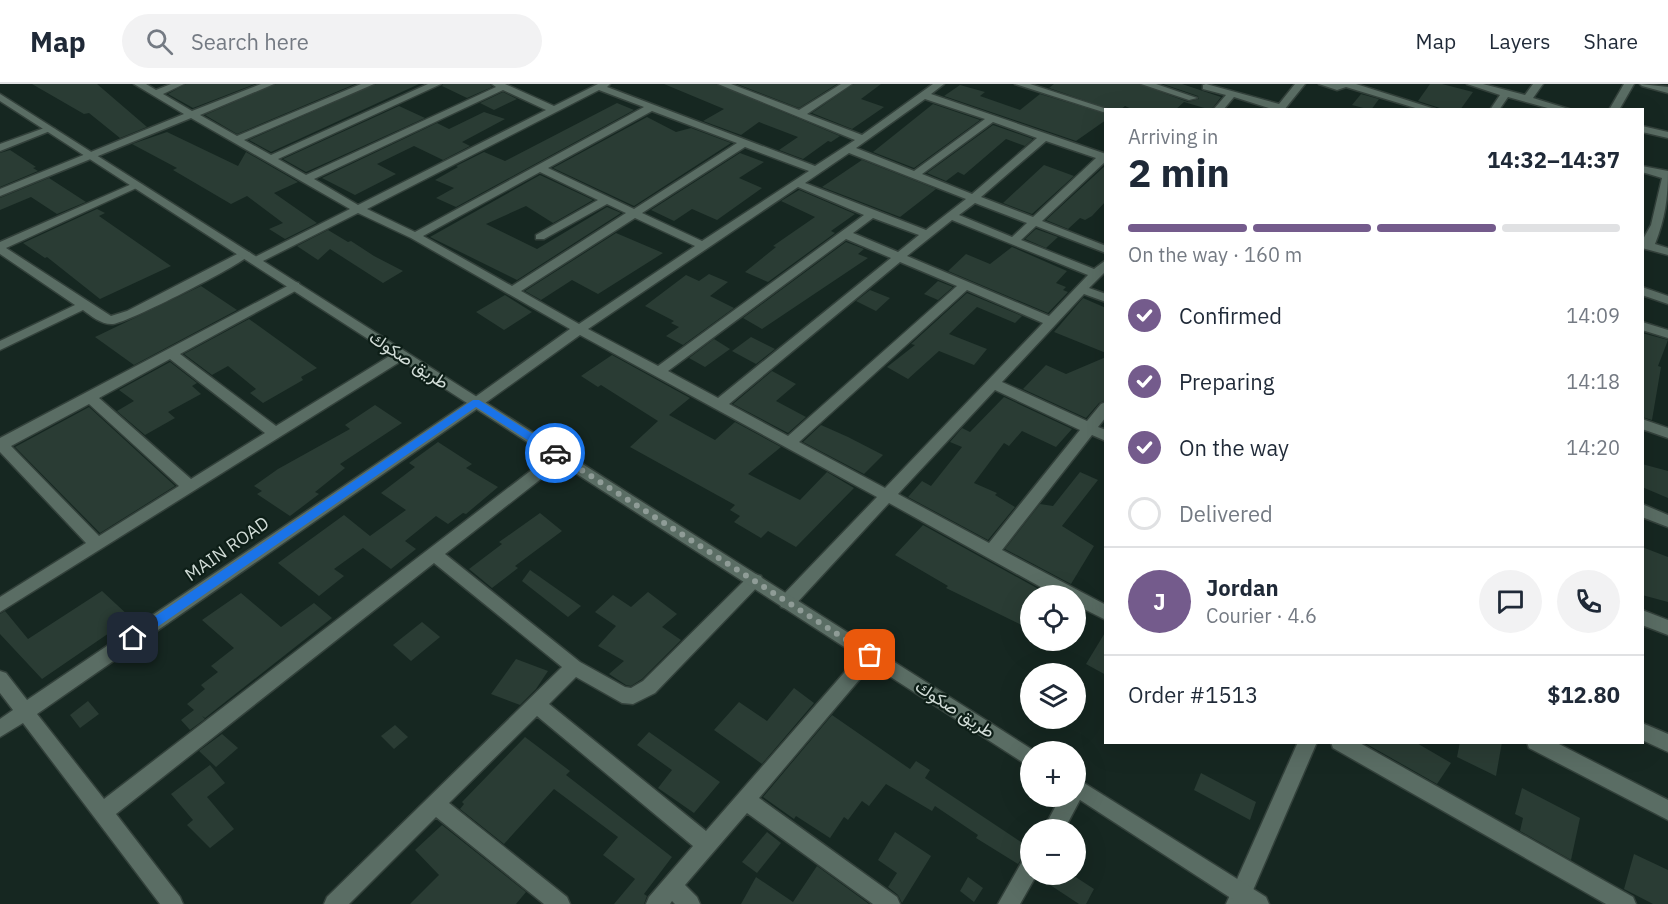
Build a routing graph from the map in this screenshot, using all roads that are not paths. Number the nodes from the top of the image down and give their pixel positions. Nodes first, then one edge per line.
1 (139, 84) edge
2 (179, 84) edge
3 (269, 84) edge
4 (369, 84) edge
5 (436, 84) edge
6 (723, 84) edge
7 (747, 84) edge
8 (847, 84) edge
9 (939, 84) edge
10 (1020, 84) edge
11 (1146, 84) edge
12 (1300, 84) edge
13 (1324, 84) edge
14 (1345, 84) edge
15 (1472, 84) edge
16 (1538, 84) edge
17 (1629, 84) edge
18 (1645, 84) edge
19 (500, 85) edge
20 (602, 86) edge
21 (1207, 86) edge
22 (1041, 87) edge
23 (736, 89) junction
24 (1668, 90) edge
25 (156, 93) junction
26 (1506, 93) junction
27 (1232, 94) junction
28 (923, 95) junction
29 (0, 97) edge
30 (1192, 98) junction
31 (1527, 99) junction
32 (650, 108) junction
33 (1182, 108) edge
34 (1220, 108) edge
35 (1280, 108) edge
36 (1427, 108) edge
37 (1495, 108) edge
38 (1561, 108) edge
39 (1615, 108) edge
40 (1104, 109) edge
41 (554, 110) junction
42 (801, 113) junction
43 (191, 114) junction
44 (990, 120) junction
45 (50, 129) junction
46 (1644, 129) edge
47 (1668, 135) edge
48 (1044, 137) junction
49 (863, 139) junction
50 (237, 140) junction
51 (744, 143) junction
52 (0, 148) edge
53 (848, 149) junction
54 (90, 155) junction
55 (1104, 158) edge
56 (270, 159) junction
57 (540, 168) junction
58 (816, 170) junction
59 (1644, 170) edge
60 (915, 175) junction
61 (1668, 176) edge
62 (306, 179) junction
63 (797, 183) junction
64 (138, 185) junction
65 (0, 194) edge
66 (974, 198) junction
67 (606, 200) junction
68 (358, 209) junction
69 (634, 213) junction
70 (872, 214) junction
71 (951, 216) junction
72 (1033, 222) junction
73 (1662, 227) edge
74 (845, 234) junction
75 (927, 234) junction
76 (415, 236) junction
77 (540, 237) dead end
78 (1014, 241) junction
79 (1645, 245) edge
80 (703, 246) junction
81 (0, 248) edge
82 (1104, 249) edge
83 (1668, 252) edge
84 (250, 257) junction
85 (899, 257) junction
86 (1104, 265) edge
87 (1095, 274) junction
88 (965, 285) junction
89 (295, 286) junction
90 (1081, 289) junction
91 (512, 291) junction
92 (1644, 292) edge
93 (1104, 297) edge
94 (1668, 300) edge
95 (84, 305) junction
96 (1050, 321) junction
97 (1644, 327) edge
98 (579, 329) junction
99 (1668, 334) edge
100 (0, 346) edge
101 (170, 353) junction
102 (401, 355) junction
103 (660, 371) junction
104 (992, 383) junction
105 (90, 397) junction
106 (476, 403) junction
107 (720, 404) junction
108 (1104, 409) edge
109 (1644, 425) edge
110 (1089, 428) junction
111 (275, 433) junction
112 (1668, 433) edge
113 (1104, 435) edge
114 (790, 442) junction
115 (1, 444) edge
116 (560, 456) junction
117 (190, 487) junction
118 (888, 495) junction
119 (1644, 511) edge
120 (1668, 521) edge
121 (98, 544) junction
122 (991, 552) junction
123 (434, 554) junction
124 (755, 581) junction
125 (1053, 585) edge
126 (787, 602) junction
127 (1086, 602) edge
128 (0, 605) edge
129 (1104, 612) edge
130 (1644, 618) edge
131 (1668, 628) edge
132 (870, 655) junction
133 (574, 667) junction
134 (0, 679) edge
135 (536, 704) junction
136 (27, 711) junction
137 (0, 729) edge
138 (1644, 732) edge
139 (1668, 743) edge
140 (1307, 744) edge
141 (1344, 744) edge
142 (1540, 744) edge
143 (1020, 752) edge
144 (1086, 798) edge
145 (745, 800) junction
146 (435, 804) junction
147 (1668, 810) edge
148 (104, 811) junction
149 (707, 845) junction
150 (1020, 884) edge
151 (671, 886) junction
152 (1238, 898) edge
153 (173, 904) edge
154 (334, 904) edge
155 (560, 904) edge
156 (656, 904) edge
157 (690, 904) edge
158 (890, 904) edge
159 (1008, 904) edge
160 (1259, 904) edge
161 (1626, 904) edge

1 - 25 street
2 - 25 street
3 - 43 street
4 - 50 street
5 - 56 street
6 - 23 street
7 - 23 street
8 - 42 street
9 - 28 street, MAIN ROAD
10 - 22 street
11 - 30 street
12 - 35 street
13 - 14 street
14 - 36 street
15 - 26 street
16 - 31 street
17 - 39 street
18 - 24 street
19 - 41 street
19 - 62 street
20 - 32 street
20 - 41 street
21 - 27 street
21 - 30 street
22 - 40 street
23 - 42 street
25 - 43 street
26 - 31 street
26 - 37 street
27 - 34 street
27 - 35 street
28 - 44 street
28 - 49 street, MAIN ROAD
29 - 45 street, طريق صكوك
30 - 33 street
31 - 38 street
32 - 51 street
32 - 57 street
41 - 68 street
42 - 49 street
43 - 50 street
43 - 54 street
44 - 48 street
44 - 60 street
45 - 52 street
45 - 54 street, طريق صكوك
46 - 47 street
48 - 55 street
48 - 66 street
49 - 53 street, MAIN ROAD
50 - 56 street
51 - 58 street
51 - 69 street
53 - 58 street, MAIN ROAD
53 - 60 street
54 - 64 street, طريق صكوك
54 - 65 street
55 - 72 street
56 - 62 street
57 - 67 street
57 - 76 street
58 - 63 street, MAIN ROAD
59 - 61 street
60 - 66 street
61 - 73 street
62 - 68 street
63 - 70 street
63 - 80 street, MAIN ROAD
64 - 81 street
64 - 84 street, طريق صكوك
66 - 71 street
66 - 72 street
67 - 69 street
67 - 77 street
68 - 76 street
68 - 84 street
69 - 80 street
69 - 91 street
70 - 74 street
70 - 75 street
71 - 75 street
71 - 78 street
72 - 78 street
72 - 82 street
73 - 79 street
74 - 85 street
74 - 103 street
75 - 85 street
76 - 91 street
78 - 87 street
79 - 83 street
80 - 98 street, MAIN ROAD
81 - 95 street
84 - 89 street, طريق صكوك
84 - 95 street
85 - 88 street
85 - 107 street
86 - 87 street
87 - 90 street
88 - 96 street
88 - 114 street
89 - 101 street
89 - 102 street, طريق صكوك
90 - 93 street
90 - 96 street
91 - 98 street
92 - 94 street
95 - 100 street
96 - 104 street
97 - 99 street
98 - 103 street
98 - 106 street, MAIN ROAD
101 - 105 street
101 - 111 street
102 - 106 street, طريق صكوك
102 - 111 street
103 - 107 street
104 - 110 street
104 - 118 street
105 - 115 street
105 - 117 street
106 - 116 street, طريق صكوك
106 - 136 street, MAIN ROAD
107 - 114 street
108 - 110 street
109 - 112 street
110 - 113 street
110 - 122 street
111 - 117 street
114 - 118 street
115 - 121 street
116 - 123 street
116 - 124 street, طريق صكوك
117 - 121 street
118 - 122 street
118 - 126 street
119 - 120 street
121 - 128 street
122 - 125 street
123 - 133 street
123 - 148 street
124 - 126 street, طريق صكوك
124 - 133 street
126 - 132 street, طريق صكوك
127 - 129 street
130 - 131 street
132 - 143 street, طريق صكوك
132 - 145 street
133 - 135 street
134 - 136 street
135 - 146 street
135 - 149 street
136 - 137 street, MAIN ROAD
136 - 148 street
138 - 139 street
140 - 152 street
141 - 161 street
142 - 147 street
144 - 152 street
145 - 149 street
145 - 158 street
146 - 154 street
146 - 155 street
148 - 153 street
149 - 151 street
150 - 159 street
151 - 156 street
151 - 157 street
152 - 160 street

